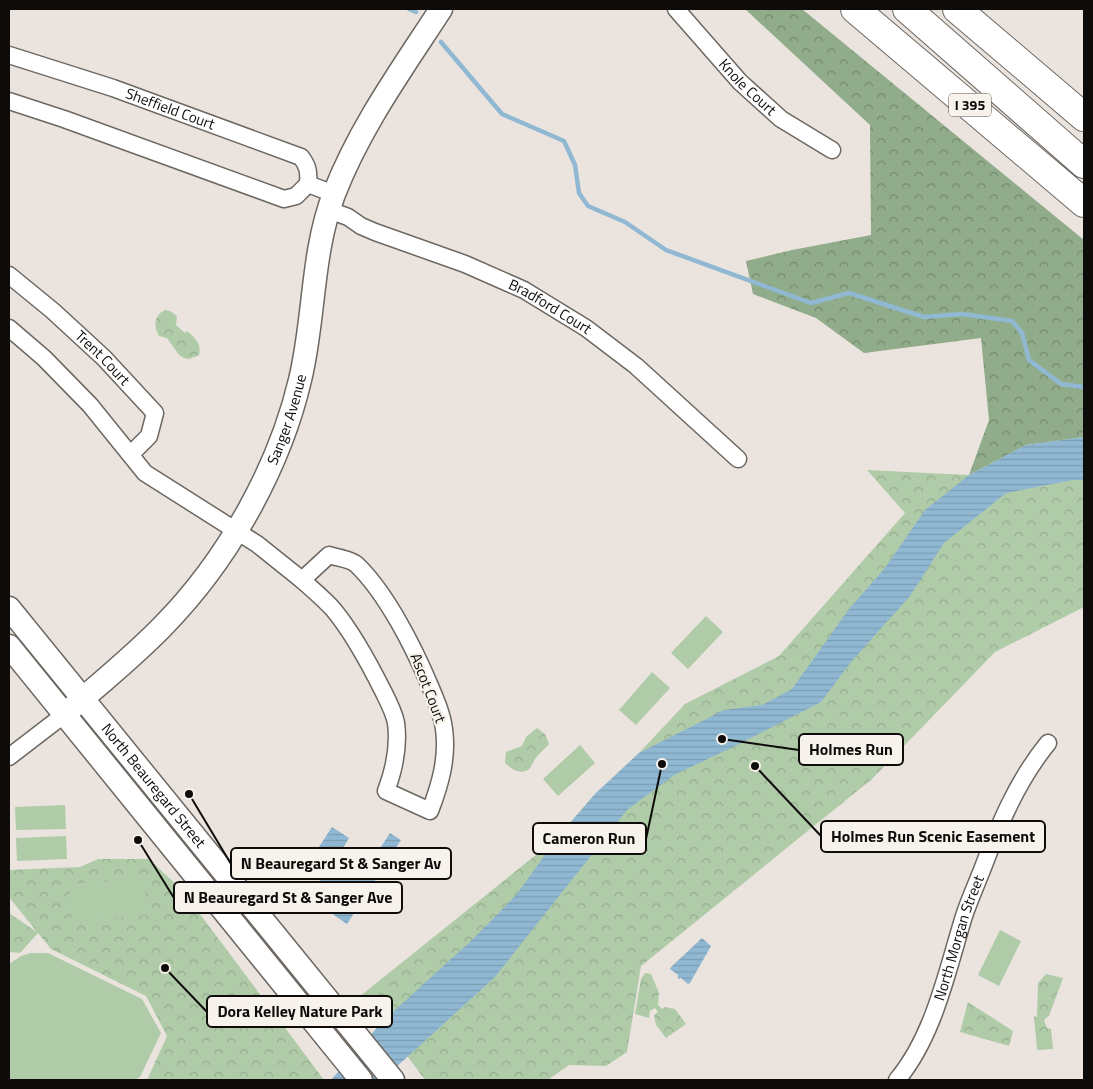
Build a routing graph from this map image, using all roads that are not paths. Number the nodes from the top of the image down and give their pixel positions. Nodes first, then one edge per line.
1 (441, 9) edge
2 (676, 9) edge
3 (855, 9) edge
4 (907, 9) edge
5 (957, 9) edge
6 (9, 55) edge
7 (9, 101) edge
8 (1084, 117) edge
9 (832, 150) dead end
10 (1084, 164) edge
11 (308, 184) junction
12 (331, 202) junction
13 (1084, 203) edge
14 (9, 275) edge
15 (9, 328) edge
16 (130, 454) junction
17 (738, 459) dead end
18 (236, 530) junction
19 (302, 580) junction
20 (9, 608) edge
21 (9, 646) edge
22 (83, 698) junction
23 (65, 714) junction
24 (1048, 743) dead end
25 (9, 757) edge
26 (361, 1080) edge
27 (393, 1080) edge
28 (897, 1080) edge

1 - 12 main road, Sanger Avenue
2 - 9 street, Knole Court
3 - 13 highway, I 395
4 - 10 highway
5 - 8 highway
6 - 11 street, Sheffield Court
7 - 11 street
11 - 12 street
12 - 17 street, Bradford Court
12 - 18 main road, Sanger Avenue
14 - 16 street, Trent Court
15 - 16 street
16 - 18 street
18 - 19 street, Ascot Court
18 - 22 main road, Sanger Avenue
19 - 19 street, Ascot Court
20 - 22 main road, North Beauregard Street
21 - 23 main road, North Beauregard Street
22 - 23 main road, Sanger Avenue
22 - 27 main road, North Beauregard Street
23 - 25 street, Sanger Avenue
23 - 26 main road, North Beauregard Street
24 - 28 street, North Morgan Street

